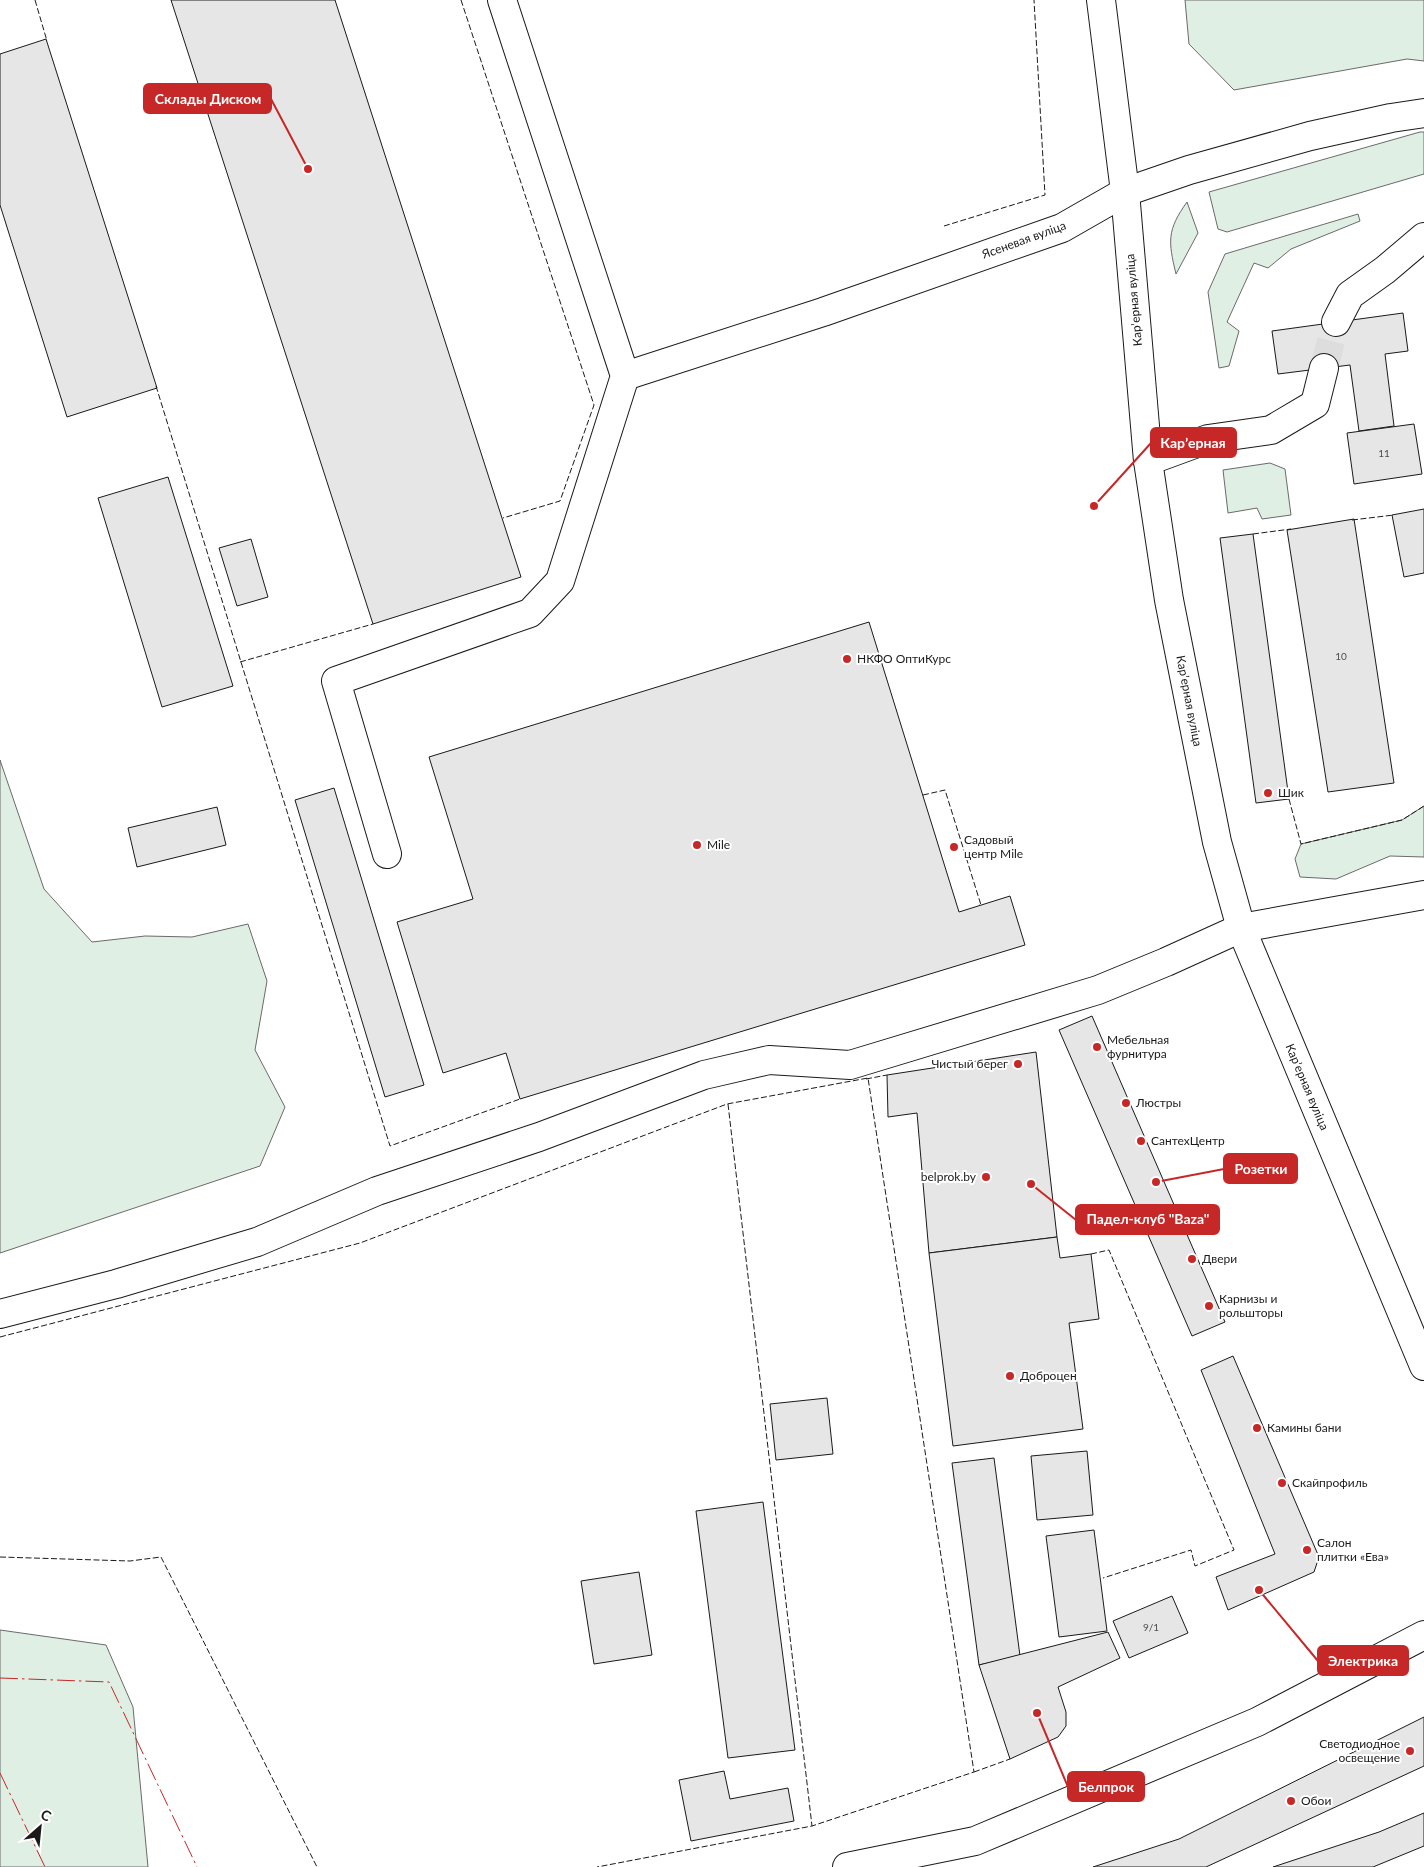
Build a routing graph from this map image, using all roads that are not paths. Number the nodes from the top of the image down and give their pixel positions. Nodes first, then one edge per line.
1 (502, 0) edge
2 (1101, 0) edge
3 (1424, 112) edge
4 (1125, 192) junction
5 (1424, 237) edge
6 (1336, 322) tunnel mouth
7 (1324, 368) tunnel mouth
8 (625, 376) junction
9 (1148, 461) junction
10 (387, 854) dead end
11 (1424, 895) edge
12 (1241, 928) junction
13 (0, 1314) edge
14 (1424, 1366) edge
15 (1424, 1635) edge
16 (847, 1867) edge

1 - 8 street
2 - 4 street, Карʼерная вуліца
3 - 4 street, Ясеневая вуліца
4 - 8 street, Ясеневая вуліца
4 - 9 street, Карʼерная вуліца
5 - 6 street
7 - 9 street
8 - 10 street
9 - 12 street, Карʼерная вуліца
11 - 12 street
12 - 13 street
12 - 14 street, Карʼерная вуліца
15 - 16 street

